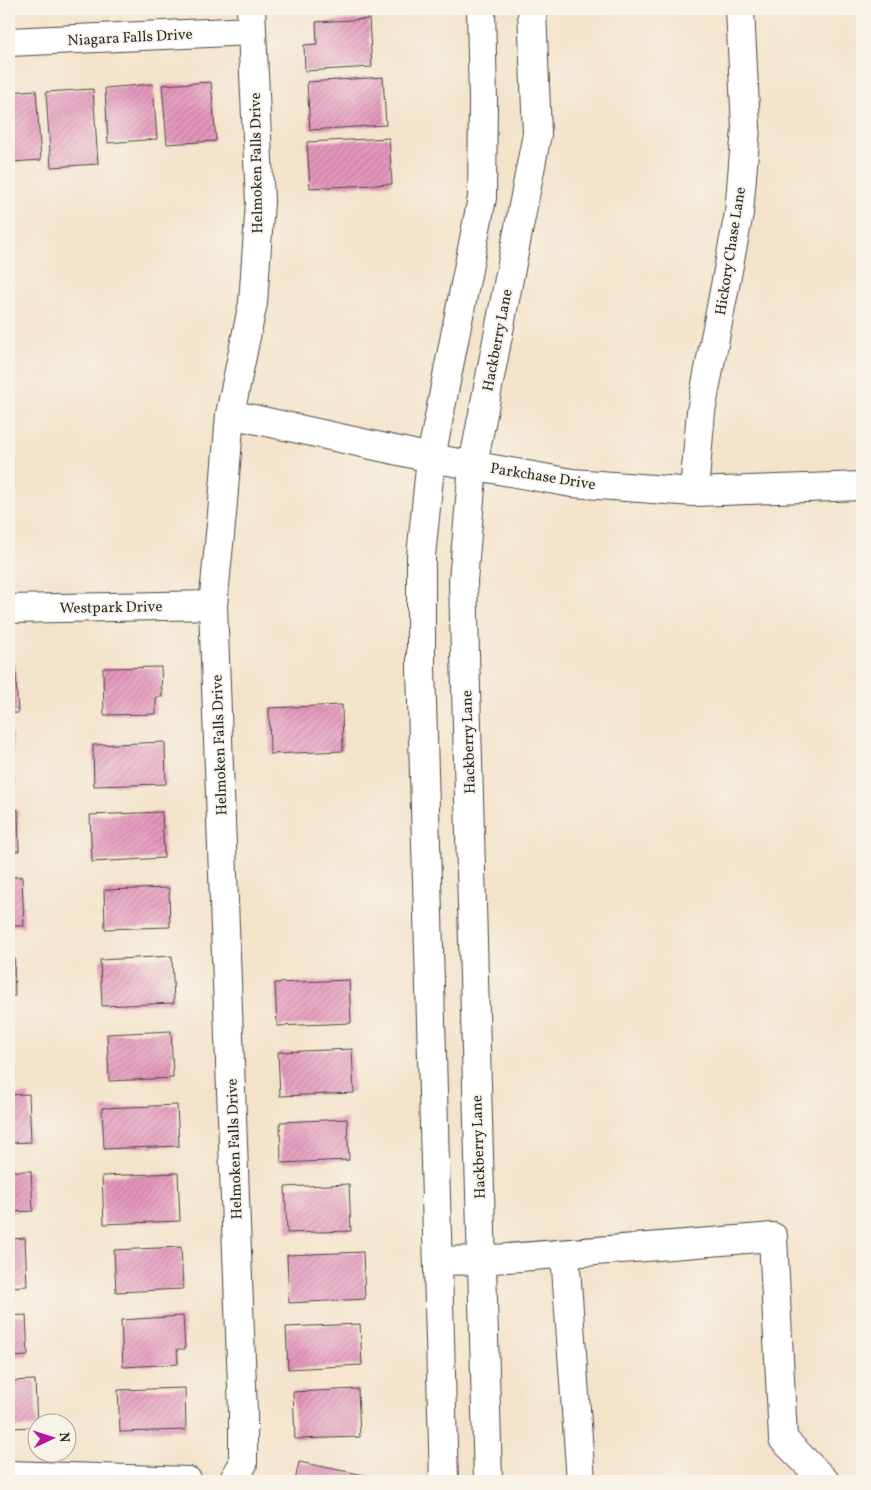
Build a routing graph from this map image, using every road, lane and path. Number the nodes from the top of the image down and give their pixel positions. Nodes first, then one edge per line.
1 (481, 9) edge
2 (532, 9) edge
3 (740, 9) edge
4 (252, 20) edge
5 (9, 42) edge
6 (230, 414) junction
7 (431, 458) junction
8 (473, 466) junction
9 (862, 486) edge
10 (694, 492) junction
11 (213, 605) junction
12 (9, 609) edge
13 (565, 1254) junction
14 (482, 1260) junction
15 (438, 1261) junction
16 (9, 1475) edge
17 (188, 1481) edge
18 (234, 1481) edge
19 (444, 1481) edge
20 (488, 1481) edge
21 (581, 1481) edge
22 (825, 1481) edge

1 - 7 street
2 - 8 street, Hackberry Lane
3 - 10 street, Hickory Chase Lane
4 - 5 street, Niagara Falls Drive
4 - 6 street, Helmoken Falls Drive
6 - 7 street, Parkchase Drive
6 - 11 street, Helmoken Falls Drive
7 - 8 street, Parkchase Drive
7 - 15 street
8 - 10 street, Parkchase Drive
8 - 14 street, Hackberry Lane
9 - 10 street, Parkchase Drive
11 - 12 street, Westpark Drive
11 - 18 street, Helmoken Falls Drive
13 - 14 street
13 - 21 street
13 - 22 street
14 - 15 street
14 - 20 street, Hackberry Lane
15 - 19 street
16 - 17 street

